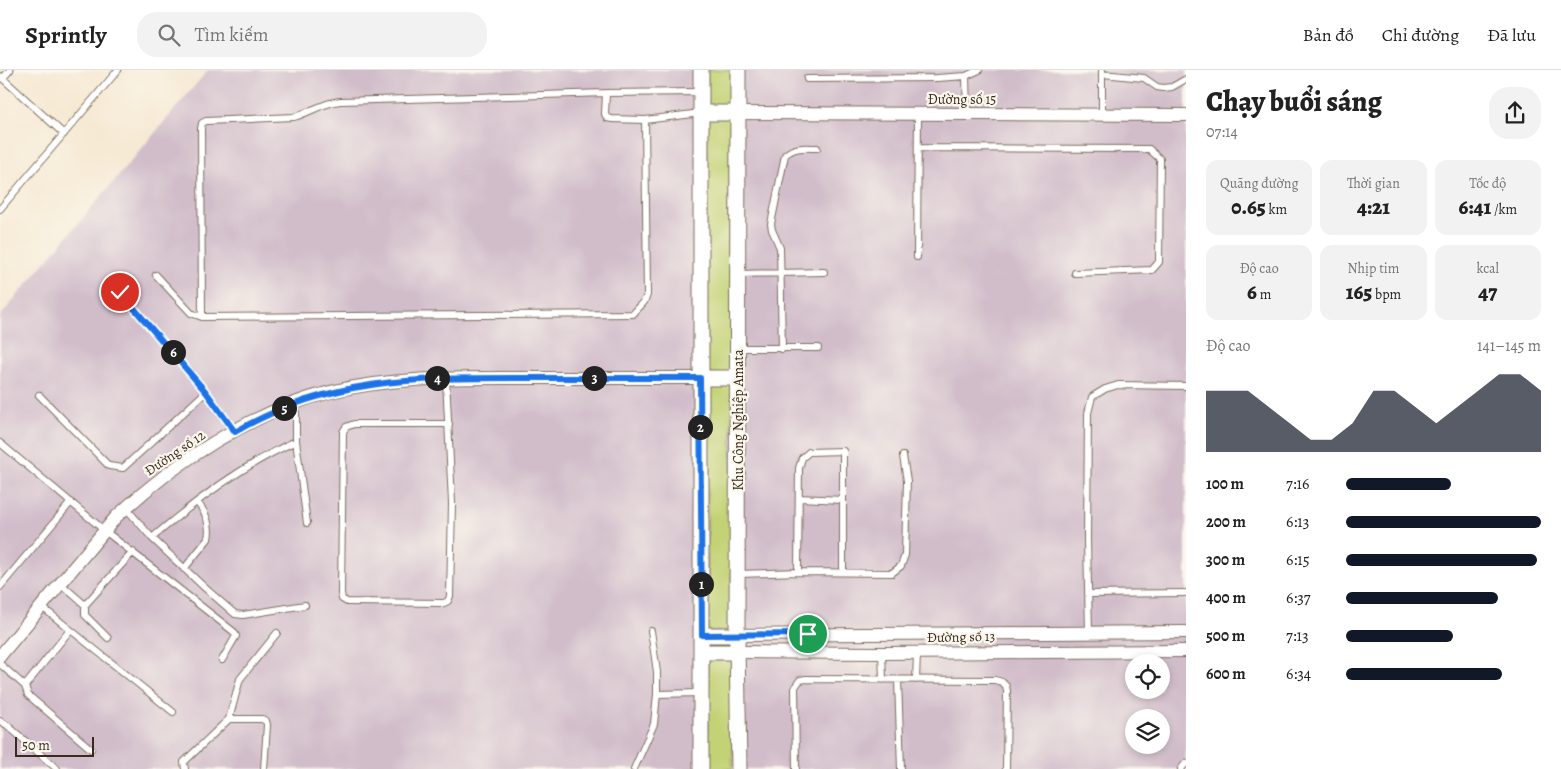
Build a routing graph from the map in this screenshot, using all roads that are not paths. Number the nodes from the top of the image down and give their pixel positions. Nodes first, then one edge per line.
1 (10, 70) edge
2 (118, 70) edge
3 (701, 70) edge
4 (738, 70) edge
5 (979, 70) edge
6 (1102, 72) edge
7 (966, 76) junction
8 (1, 77) edge
9 (806, 79) dead end
10 (1186, 79) edge
11 (700, 92) junction
12 (606, 93) junction
13 (701, 113) junction
14 (737, 114) junction
15 (918, 114) junction
16 (967, 114) junction
17 (1102, 114) junction
18 (1186, 115) edge
19 (645, 120) junction
20 (64, 134) junction
21 (818, 148) dead end
22 (918, 148) junction
23 (0, 209) edge
24 (917, 257) dead end
25 (824, 272) dead end
26 (782, 273) junction
27 (1075, 273) dead end
28 (738, 274) junction
29 (156, 275) dead end
30 (120, 292) dead end
31 (202, 317) junction
32 (738, 348) junction
33 (818, 348) dead end
34 (782, 349) junction
35 (446, 378) junction
36 (700, 378) junction
37 (738, 378) junction
38 (1186, 386) edge
39 (206, 392) junction
40 (39, 395) dead end
41 (296, 403) junction
42 (449, 424) junction
43 (235, 432) junction
44 (296, 441) junction
45 (0, 443) edge
46 (903, 456) dead end
47 (799, 498) junction
48 (843, 500) junction
49 (71, 502) junction
50 (197, 502) junction
51 (126, 508) junction
52 (307, 522) dead end
53 (105, 531) junction
54 (152, 538) junction
55 (133, 552) junction
56 (184, 569) junction
57 (798, 572) junction
58 (843, 572) junction
59 (738, 574) junction
60 (60, 584) junction
61 (0, 587) edge
62 (1186, 593) edge
63 (1088, 594) junction
64 (85, 605) junction
65 (305, 605) dead end
66 (42, 607) junction
67 (70, 630) junction
68 (651, 631) dead end
69 (1089, 632) junction
70 (1186, 632) edge
71 (277, 633) dead end
72 (702, 635) junction
73 (737, 635) junction
74 (108, 638) dead end
75 (1089, 650) junction
76 (1186, 650) edge
77 (702, 652) junction
78 (737, 652) junction
79 (882, 653) junction
80 (917, 653) junction
81 (0, 656) edge
82 (222, 660) dead end
83 (0, 664) edge
84 (883, 680) junction
85 (898, 680) junction
86 (916, 680) junction
87 (25, 686) junction
88 (701, 693) junction
89 (657, 694) junction
90 (173, 712) dead end
91 (229, 719) junction
92 (0, 721) edge
93 (91, 749) dead end
94 (1186, 763) edge
95 (56, 769) edge
96 (185, 769) edge
97 (264, 769) edge
98 (634, 769) edge
99 (701, 769) edge
100 (739, 769) edge
101 (796, 769) edge
102 (901, 769) edge
103 (1006, 769) edge
104 (1182, 769) edge

1 - 8 lane
2 - 20 lane
3 - 11 street
4 - 14 street, Khu Công Nghiệp Amata
5 - 7 lane
6 - 10 lane
6 - 17 lane
7 - 9 lane
7 - 16 lane
8 - 20 lane
11 - 12 lane
11 - 13 street
12 - 19 lane
12 - 31 lane
13 - 14 street
13 - 19 lane
13 - 36 street
14 - 15 street, Đường số 15
14 - 28 street, Khu Công Nghiệp Amata
15 - 16 street, Đường số 15
15 - 22 lane
16 - 17 street, Đường số 15
17 - 18 street, Đường số 15
19 - 31 lane
20 - 23 lane
21 - 26 lane
22 - 24 lane
22 - 27 lane
25 - 26 lane
26 - 28 lane
26 - 34 lane
28 - 32 street, Khu Công Nghiệp Amata
29 - 31 lane
30 - 39 lane
32 - 34 lane
32 - 37 street, Khu Công Nghiệp Amata
33 - 34 lane
35 - 36 street, Đường số 12
35 - 41 street, Đường số 12
35 - 42 lane
36 - 37 street
36 - 72 street
37 - 59 street, Khu Công Nghiệp Amata
38 - 63 lane
39 - 40 lane
39 - 43 lane
41 - 43 street, Đường số 12
41 - 44 lane
42 - 42 lane
43 - 51 street, Đường số 12
44 - 50 lane
44 - 52 lane
45 - 49 lane
46 - 58 lane
47 - 48 lane
47 - 48 lane
47 - 57 lane
48 - 58 lane
49 - 53 lane
49 - 61 lane
50 - 54 lane
50 - 56 lane
51 - 53 street, Đường số 12
51 - 54 lane
53 - 55 lane
53 - 60 street, Đường số 12
54 - 56 lane
55 - 64 lane
55 - 82 lane
56 - 65 lane
57 - 58 lane
57 - 59 lane
59 - 73 street, Khu Công Nghiệp Amata
60 - 64 lane
60 - 66 street, Đường số 12
62 - 63 lane
63 - 69 lane
64 - 74 lane
66 - 67 lane
66 - 81 street, Đường số 12
67 - 87 lane
67 - 90 lane
68 - 89 lane
69 - 70 street, Đường số 13
69 - 73 street, Đường số 13
69 - 75 street
71 - 91 lane
72 - 73 street
72 - 77 street
73 - 78 street, Khu Công Nghiệp Amata
75 - 76 street, Đường số 13
75 - 80 street, Đường số 13
77 - 78 street
77 - 88 street
78 - 79 street, Đường số 13
78 - 100 street, Khu Công Nghiệp Amata
79 - 80 street, Đường số 13
79 - 84 lane
80 - 86 lane
83 - 87 lane
84 - 85 lane
84 - 101 lane
85 - 86 lane
85 - 102 lane
86 - 103 lane
87 - 93 lane
88 - 89 lane
88 - 99 street
89 - 98 lane
91 - 96 lane
91 - 97 lane
92 - 95 lane
94 - 104 lane

